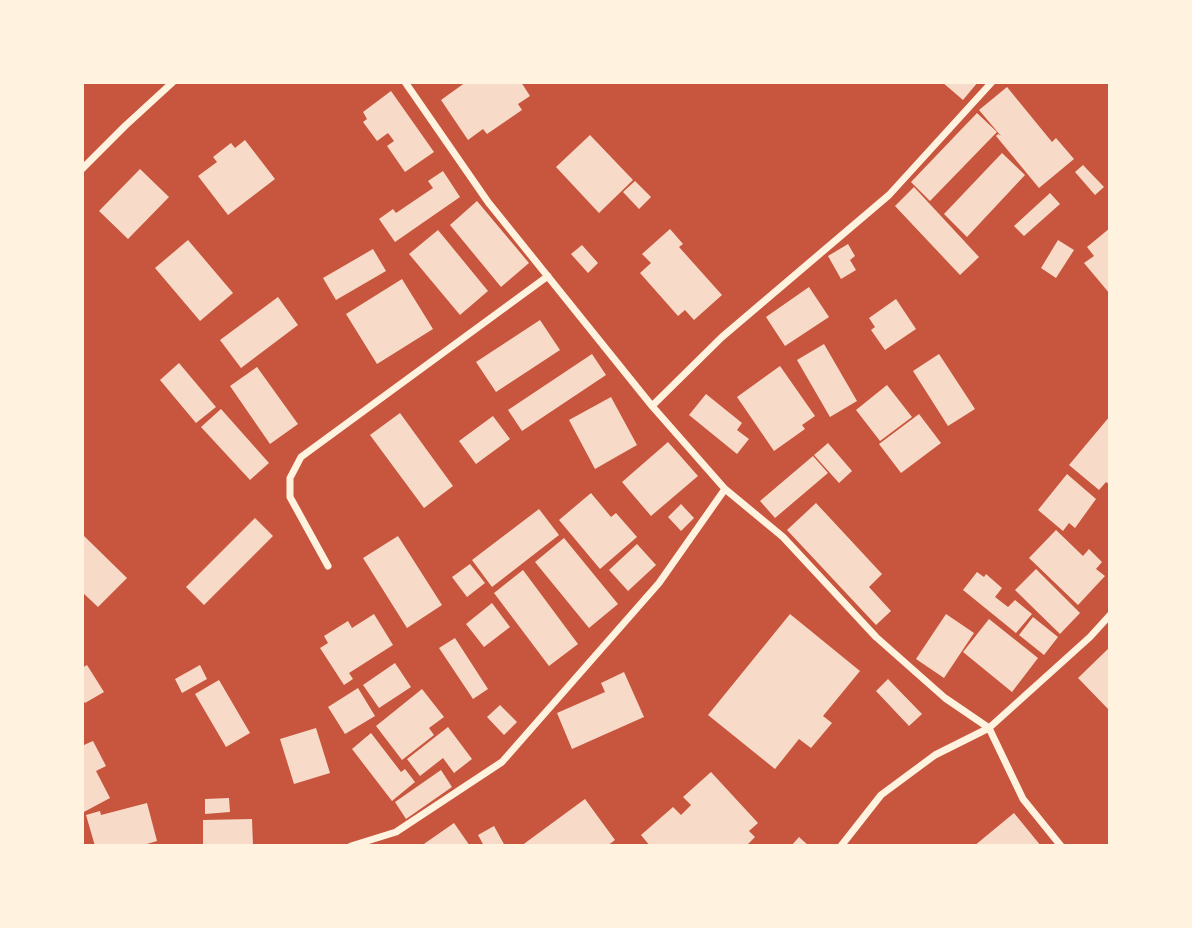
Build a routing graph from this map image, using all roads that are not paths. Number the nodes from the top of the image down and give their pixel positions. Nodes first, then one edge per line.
1 (173, 82) edge
2 (405, 82) edge
3 (992, 82) edge
4 (82, 169) edge
5 (548, 276) junction
6 (652, 406) junction
7 (724, 489) junction
8 (328, 566) dead end
9 (1110, 615) edge
10 (989, 728) junction
11 (351, 846) edge
12 (841, 846) edge
13 (1060, 846) edge

1 - 4 street
2 - 5 street
3 - 6 street
5 - 6 street
5 - 8 street
6 - 7 street
7 - 10 street
7 - 11 street
9 - 10 street
10 - 12 street
10 - 13 street

